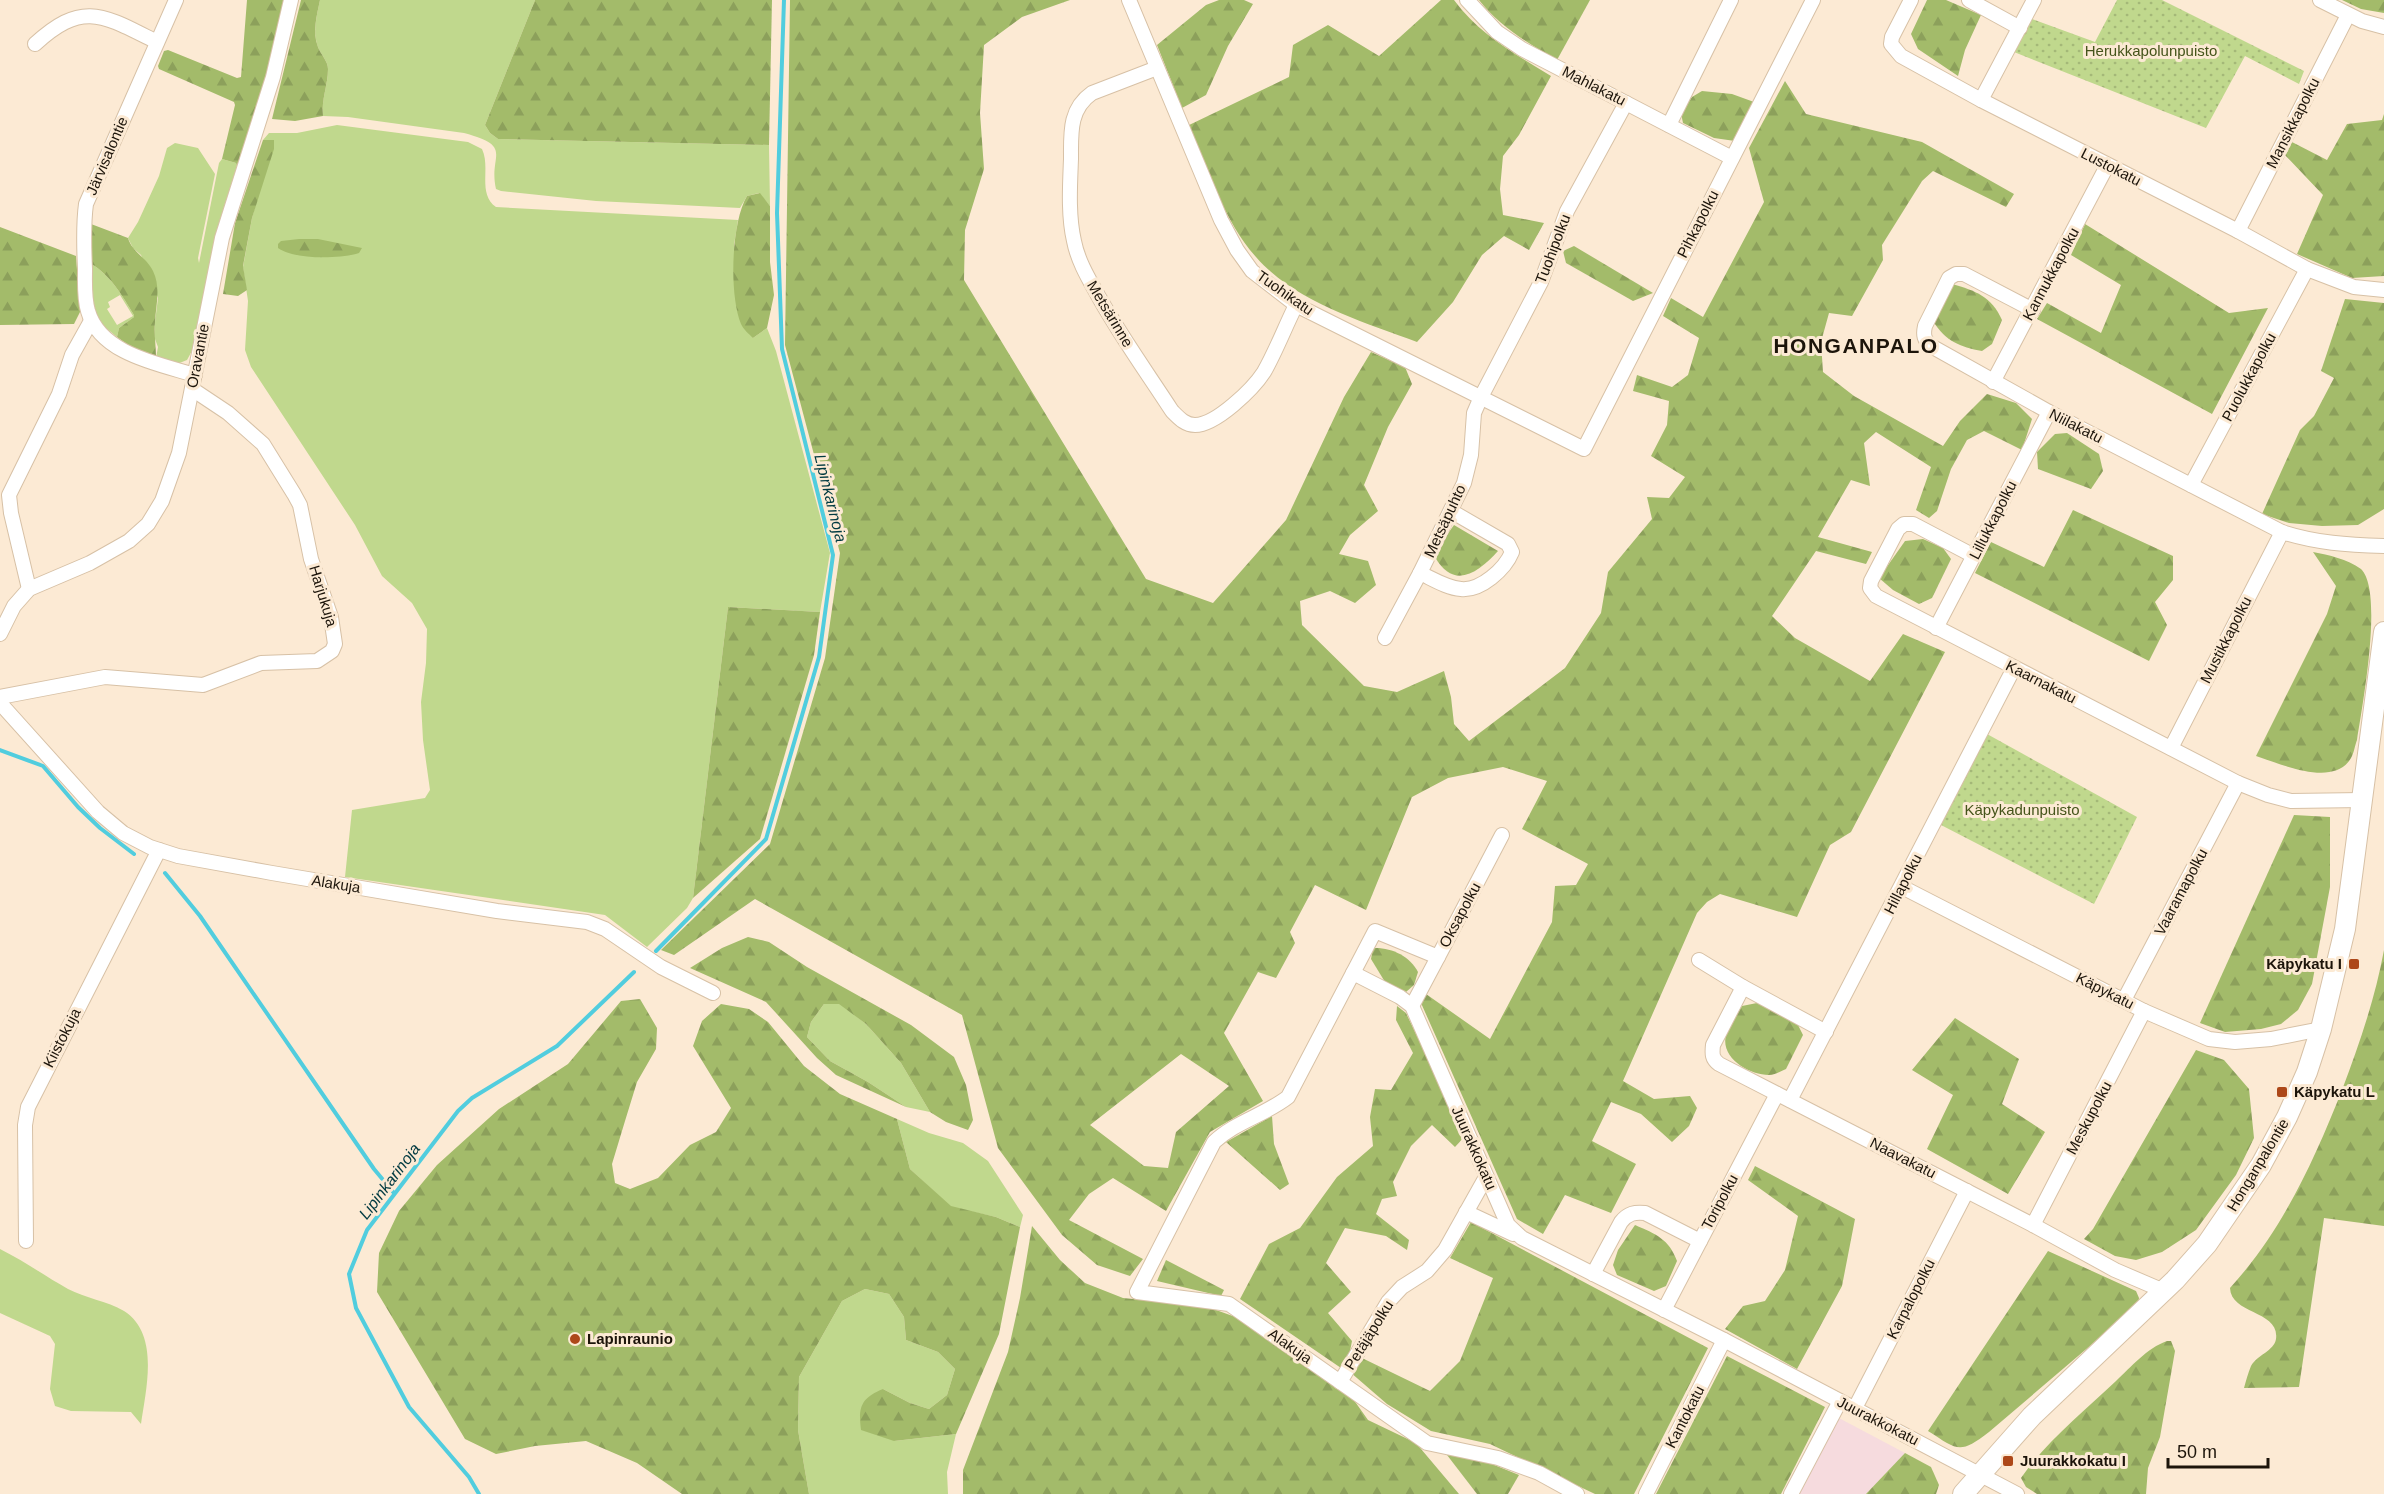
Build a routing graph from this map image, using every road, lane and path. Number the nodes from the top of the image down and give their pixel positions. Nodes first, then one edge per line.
1 (176, 0) edge
2 (291, 0) edge
3 (1129, 0) edge
4 (1467, 0) edge
5 (1731, 0) edge
6 (1813, 0) edge
7 (1911, 0) edge
8 (1969, 0) edge
9 (2034, 0) edge
10 (2320, 0) edge
11 (2348, 15) junction
12 (2384, 27) edge
13 (2020, 28) junction
14 (156, 42) junction
15 (35, 44) dead end
16 (1157, 68) junction
17 (1981, 100) junction
18 (1626, 103) junction
19 (1669, 125) junction
20 (1732, 158) junction
21 (2107, 166) junction
22 (2238, 231) junction
23 (2307, 269) junction
24 (2384, 290) edge
25 (1296, 305) junction
26 (2033, 310) junction
27 (92, 321) junction
28 (195, 375) junction
29 (1993, 381) junction
30 (192, 389) junction
31 (1481, 397) junction
32 (2049, 412) junction
33 (1584, 449) joint
34 (2191, 485) junction
35 (1451, 512) junction
36 (2282, 532) junction
37 (2384, 546) edge
38 (1974, 556) junction
39 (1420, 573) junction
40 (29, 589) junction
41 (1936, 628) junction
42 (2384, 632) edge
43 (0, 634) edge
44 (1385, 638) dead end
45 (2014, 668) junction
46 (0, 697) edge
47 (0, 703) edge
48 (2170, 748) junction
49 (2238, 783) junction
50 (2362, 800) junction
51 (1502, 835) dead end
52 (159, 850) junction
53 (1902, 887) junction
54 (1438, 957) junction
55 (1698, 960) dead end
56 (1353, 973) junction
57 (1743, 987) junction
58 (713, 993) dead end
59 (2124, 1000) junction
60 (1412, 1005) junction
61 (2144, 1011) junction
62 (2321, 1029) junction
63 (1826, 1032) junction
64 (1783, 1097) junction
65 (1486, 1177) junction
66 (1967, 1191) junction
67 (1466, 1212) junction
68 (2033, 1225) junction
69 (1522, 1238) junction
70 (26, 1240) dead end
71 (1700, 1241) junction
72 (1593, 1274) junction
73 (2164, 1291) junction
74 (1664, 1310) junction
75 (1724, 1340) junction
76 (1340, 1382) junction
77 (1840, 1401) junction
78 (1855, 1408) junction
79 (1980, 1474) junction
80 (1577, 1494) edge
81 (1646, 1494) edge
82 (1791, 1494) edge
83 (1963, 1494) edge
84 (2017, 1494) edge

1 - 14 street, Järvisalontie
2 - 28 street, Oravantie
3 - 16 street, Tuohikatu
4 - 18 street, Mahlakatu
5 - 19 street
6 - 20 street, Pihkapolku
7 - 17 street, Lustokatu
8 - 13 street
9 - 13 street
10 - 11 street
11 - 12 street
11 - 22 street, Mansikkapolku
13 - 17 street
14 - 15 street
14 - 27 street, Järvisalontie
16 - 25 street, Tuohikatu
16 - 25 street, Metsärinne
17 - 21 street, Lustokatu
18 - 19 street, Mahlakatu
18 - 31 street, Tuohipolku
19 - 20 street, Mahlakatu
20 - 33 street, Pihkapolku
21 - 22 street, Lustokatu
21 - 26 street, Kannukkapolku
22 - 23 street, Lustokatu
23 - 24 street, Lustokatu
23 - 34 street, Puolukkapolku
25 - 31 street, Tuohikatu
26 - 29 street, Kannukkapolku
26 - 29 street, Niilakatu
27 - 28 street
27 - 40 street
28 - 30 street, Oravantie
29 - 32 street, Niilakatu
30 - 40 street, Oravantie
30 - 46 street, Harjukuja
31 - 33 street, Tuohikatu
31 - 35 street, Metsäpuhto
32 - 34 street, Niilakatu
32 - 38 street, Lillukkapolku
34 - 36 street, Niilakatu
35 - 39 street, Metsäpuhto
35 - 39 street
36 - 37 street, Niilakatu
36 - 48 street, Mustikkapolku
38 - 41 street, Lillukkapolku
38 - 41 street, Kaarnakatu
39 - 44 street, Metsäpuhto
40 - 43 street, Oravantie
41 - 45 street, Kaarnakatu
42 - 50 street, Honganpalontie
45 - 48 street, Kaarnakatu
45 - 53 street, Hillapolku
47 - 52 street, Alakuja
48 - 49 street, Kaarnakatu
49 - 50 street, Kaarnakatu
49 - 59 street, Vaaramapolku
50 - 62 street, Honganpalontie
51 - 54 street, Oksapolku
52 - 58 street, Alakuja
52 - 70 street, Kiistokuja
53 - 59 street, Käpykatu
53 - 63 street, Hillapolku
54 - 56 street, Oksapolku
54 - 60 street
55 - 57 street
56 - 60 street
56 - 76 street, Alakuja
57 - 63 street
57 - 64 street, Naavakatu
59 - 61 street, Käpykatu
60 - 65 street, Juurakkokatu
61 - 62 street, Käpykatu
61 - 68 street, Meskupolku
62 - 73 street, Honganpalontie
63 - 64 street, Hillapolku
64 - 66 street, Naavakatu
64 - 71 street, Toripolku
65 - 67 street, Petäjäpolku
65 - 69 street, Juurakkokatu
66 - 68 street, Naavakatu
66 - 78 street, Karpalopolku
67 - 69 street
67 - 76 street, Petäjäpolku
68 - 73 street, Naavakatu
69 - 72 street, Juurakkokatu
71 - 72 street
71 - 74 street, Toripolku
72 - 74 street, Juurakkokatu
73 - 79 street, Honganpalontie
74 - 75 street, Juurakkokatu
75 - 77 street, Juurakkokatu
75 - 81 street, Kantokatu
76 - 80 street, Alakuja
77 - 78 street, Juurakkokatu
77 - 82 street
78 - 79 street, Juurakkokatu
79 - 83 street, Honganpalontie
79 - 84 street, Juurakkokatu

